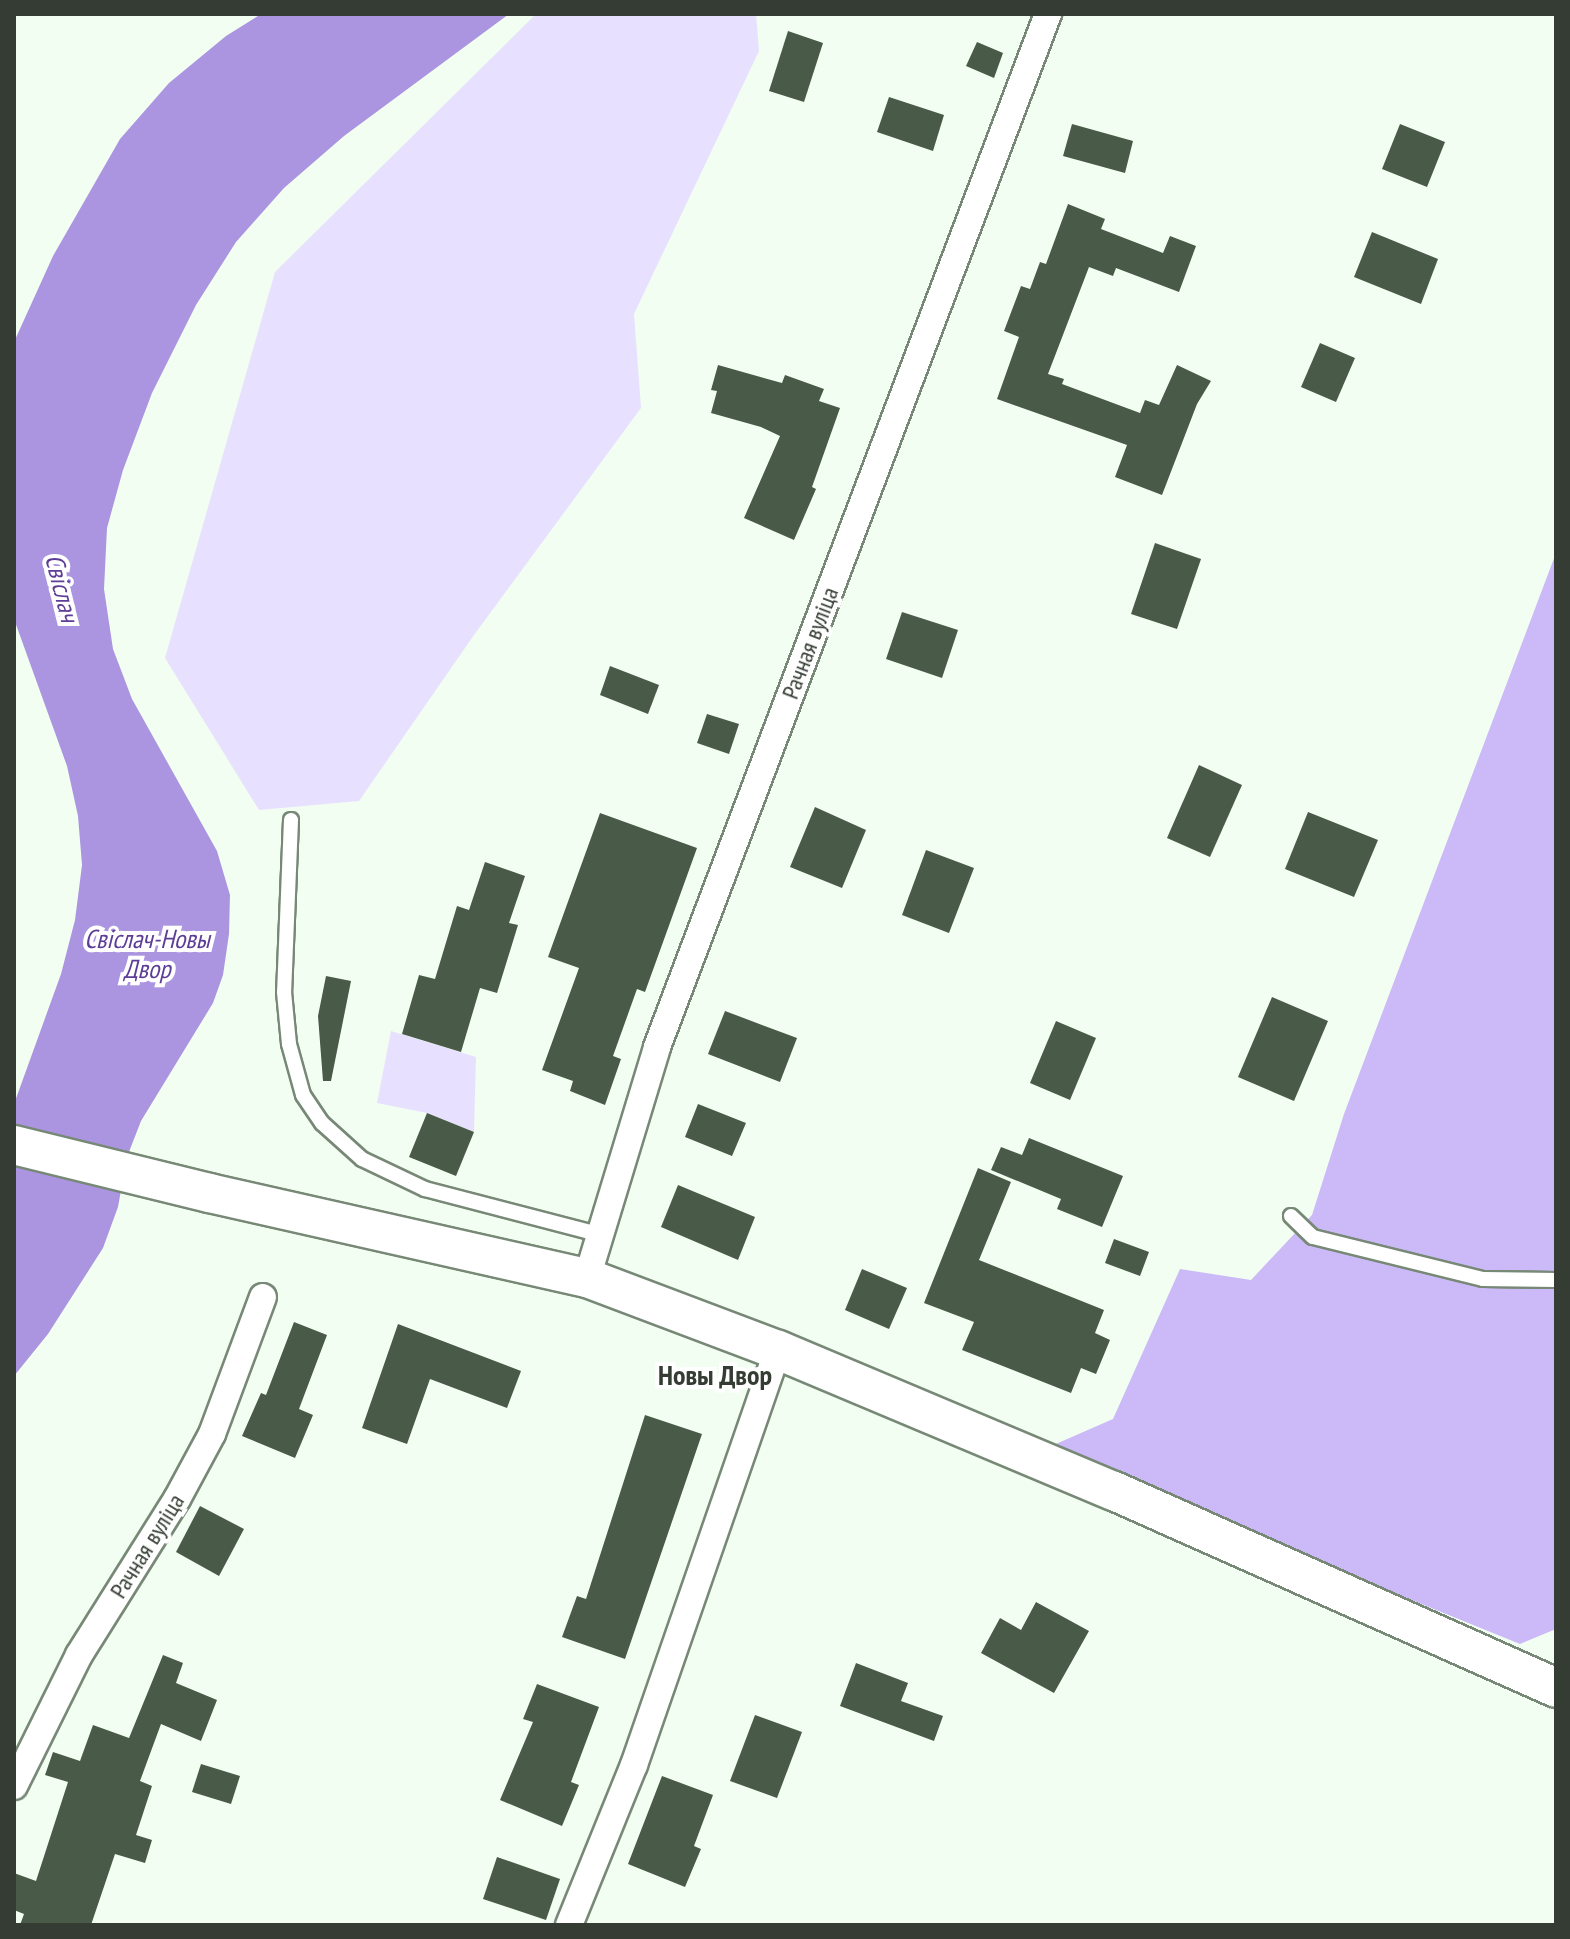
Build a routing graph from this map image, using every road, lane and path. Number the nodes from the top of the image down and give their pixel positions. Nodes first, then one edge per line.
1 (1048, 14) edge
2 (291, 820) dead end
3 (14, 1145) edge
4 (1291, 1216) dead end
5 (598, 1234) junction
6 (587, 1278) junction
7 (1556, 1280) edge
8 (263, 1297) dead end
9 (778, 1350) junction
10 (1556, 1688) edge
11 (14, 1786) edge
12 (569, 1925) edge

1 - 5 street, Рачная вуліца
2 - 5 lane
3 - 6 main road
4 - 7 lane
5 - 6 street, Рачная вуліца
6 - 9 main road
8 - 11 street, Рачная вуліца
9 - 10 main road
9 - 12 street

